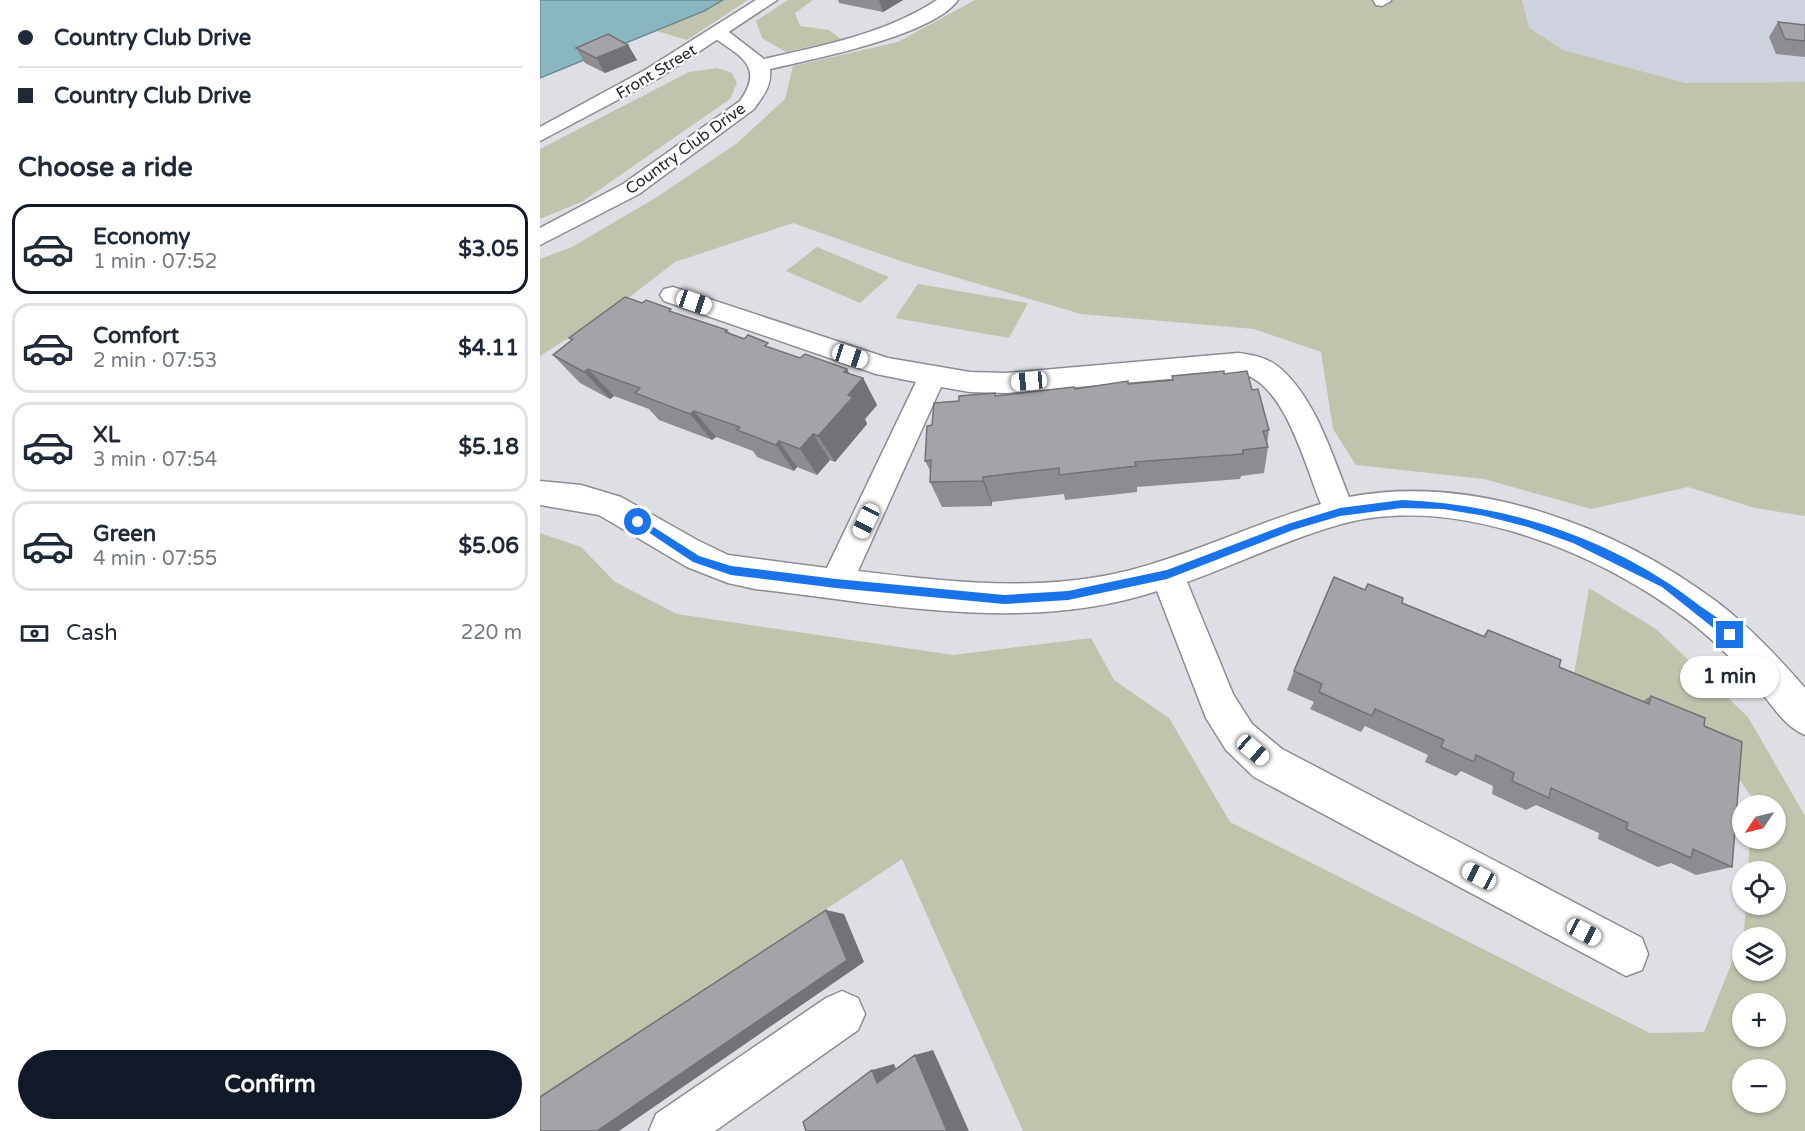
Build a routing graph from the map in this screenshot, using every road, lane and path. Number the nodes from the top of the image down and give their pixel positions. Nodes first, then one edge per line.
1 (768, 0) edge
2 (949, 0) edge
3 (720, 33) junction
4 (760, 66) junction
5 (540, 135) edge
6 (540, 238) edge
7 (674, 296) dead end
8 (932, 377) junction
9 (540, 493) edge
10 (1340, 512) junction
11 (1167, 574) junction
12 (836, 584) junction
13 (1805, 717) edge
14 (1626, 954) dead end
15 (842, 1014) dead end
16 (673, 1131) edge

1 - 3 street, Front Street
2 - 4 street
3 - 4 street
3 - 5 street, Front Street
4 - 6 street, Country Club Drive
7 - 8 street
8 - 10 street
8 - 12 street
9 - 12 street
10 - 11 street
10 - 13 street
11 - 12 street
11 - 14 street
15 - 16 street

